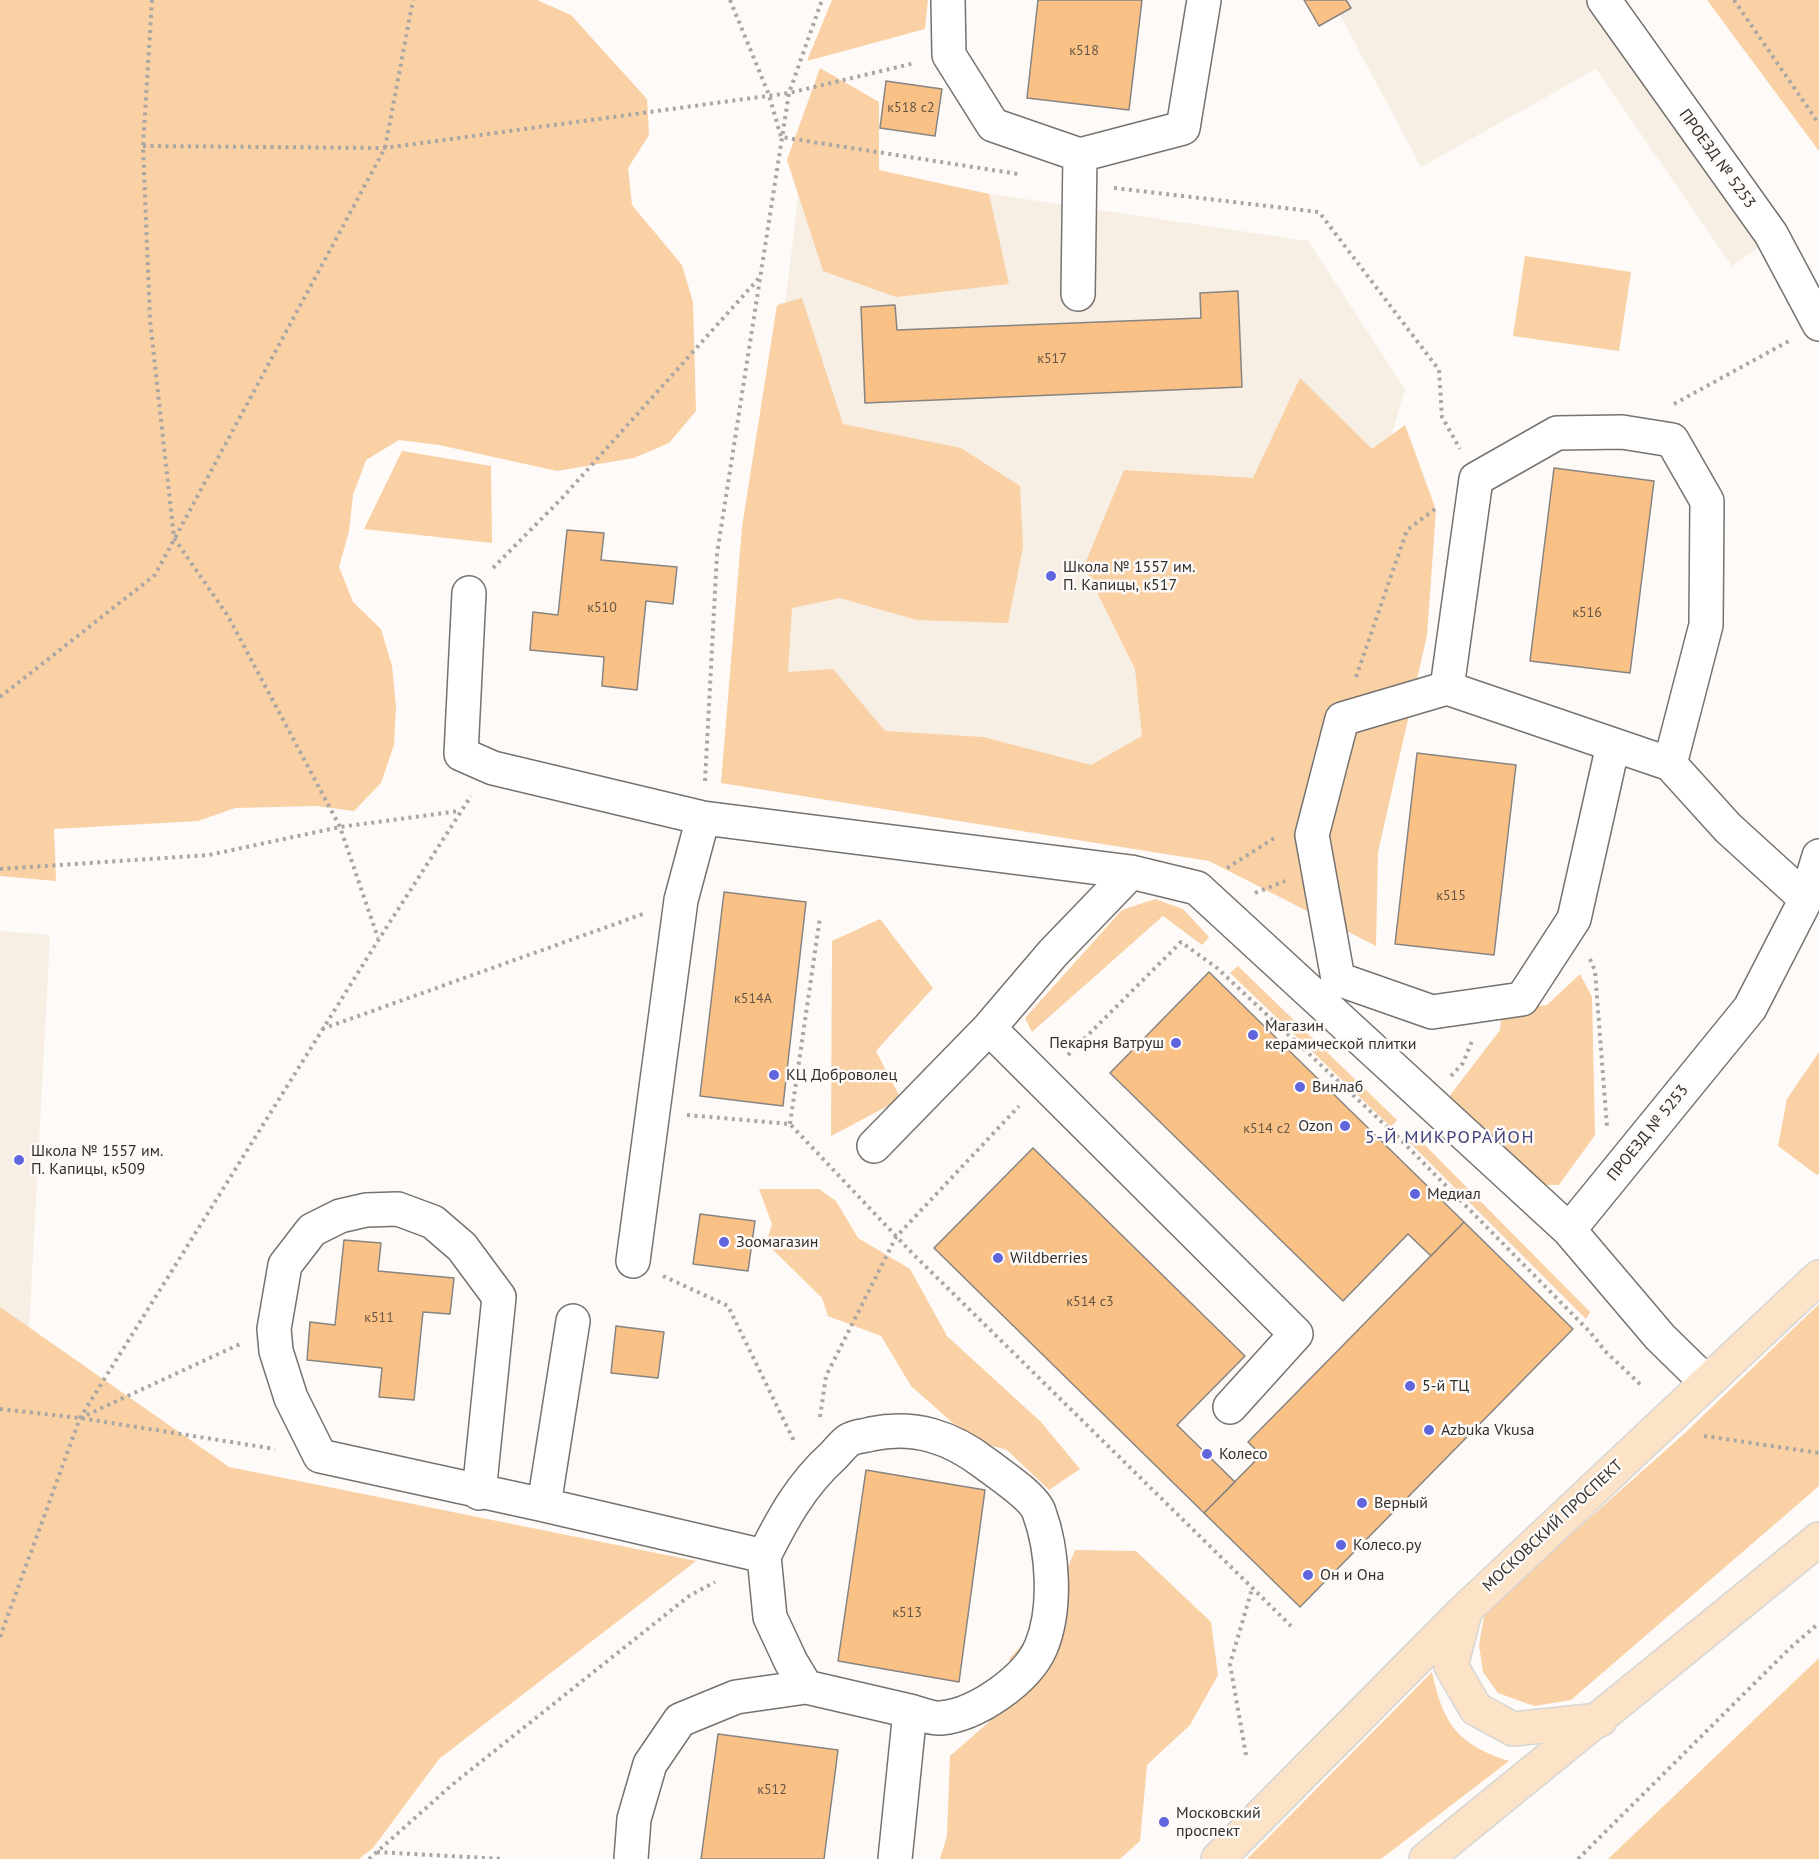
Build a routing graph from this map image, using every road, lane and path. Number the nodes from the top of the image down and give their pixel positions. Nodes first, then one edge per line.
1 (152, 0) edge
2 (413, 0) edge
3 (730, 0) edge
4 (822, 0) edge
5 (948, 0) edge
6 (1204, 0) edge
7 (1604, 0) edge
8 (1734, 0) edge
9 (949, 55) junction
10 (789, 93) junction
11 (769, 95) junction
12 (1819, 124) edge
13 (781, 138) junction
14 (143, 146) junction
15 (385, 148) junction
16 (1080, 170) junction
17 (1022, 175) dead end
18 (760, 277) junction
19 (1078, 294) dead end
20 (1809, 330) edge
21 (1622, 432) junction
22 (1476, 479) junction
23 (174, 538) junction
24 (469, 592) joint
25 (1447, 688) junction
26 (0, 697) edge
27 (1613, 745) junction
28 (1670, 764) junction
29 (494, 768) junction
30 (459, 811) junction
31 (703, 818) junction
32 (340, 827) junction
33 (1819, 856) edge
34 (0, 868) edge
35 (1318, 869) junction
36 (1131, 872) junction
37 (1806, 899) junction
38 (681, 900) junction
39 (1218, 907) junction
40 (819, 917) dead end
41 (1574, 919) junction
42 (379, 939) junction
43 (1488, 1004) junction
44 (989, 1028) junction
45 (322, 1029) junction
46 (1042, 1081) junction
47 (1429, 1101) junction
48 (652, 1112) junction
49 (790, 1124) junction
50 (1399, 1138) junction
51 (874, 1146) dead end
52 (1629, 1158) junction
53 (1569, 1230) junction
54 (896, 1237) junction
55 (633, 1261) joint
56 (1819, 1277) edge
57 (573, 1321) dead end
58 (274, 1329) junction
59 (1705, 1381) junction
60 (1643, 1387) dead end
61 (1230, 1407) dead end
62 (0, 1409) edge
63 (80, 1418) junction
64 (819, 1420) dead end
65 (1696, 1435) dead end
66 (1819, 1453) edge
67 (320, 1456) junction
68 (811, 1476) junction
69 (495, 1497) junction
70 (544, 1505) junction
71 (1817, 1544) edge
72 (764, 1556) junction
73 (1252, 1589) junction
74 (1465, 1610) junction
75 (1819, 1623) edge
76 (1291, 1626) dead end
77 (0, 1637) edge
78 (806, 1687) junction
79 (910, 1711) junction
80 (1600, 1720) junction
81 (1246, 1755) dead end
82 (376, 1852) junction
83 (369, 1859) edge
84 (504, 1859) edge
85 (631, 1859) edge
86 (895, 1859) edge
87 (1218, 1859) edge
88 (1426, 1859) edge
89 (1578, 1859) edge

1 - 14 path
2 - 15 path
3 - 11 path
4 - 10 path
5 - 9 street
6 - 16 street
7 - 20 street, ПРОЕЗД № 5253
8 - 12 path
9 - 10 path
9 - 16 street
10 - 11 path
10 - 13 path
11 - 13 path
11 - 15 path
13 - 17 path
13 - 18 path
14 - 15 path
14 - 23 path
15 - 23 path
16 - 19 street
16 - 22 path
18 - 24 path
18 - 31 path
20 - 21 path
21 - 22 street
21 - 28 street
22 - 25 street
23 - 26 path
23 - 32 path
24 - 29 street
25 - 27 street
25 - 35 street
27 - 28 street
27 - 41 street
28 - 37 street
29 - 30 path
29 - 31 street
30 - 32 path
30 - 42 path
31 - 36 street
31 - 38 street
32 - 34 path
32 - 42 path
33 - 37 street, ПРОЕЗД № 5253
35 - 39 path
35 - 43 street
36 - 39 street
36 - 44 street
37 - 52 street, ПРОЕЗД № 5253
38 - 45 path
38 - 48 street
39 - 47 street
40 - 49 path
41 - 43 street
41 - 52 path
42 - 45 path
43 - 47 path
44 - 46 street
44 - 51 street
45 - 63 path
46 - 50 path
46 - 54 path
46 - 61 street
47 - 50 path
47 - 53 street
48 - 49 path
48 - 55 street
49 - 54 path
50 - 60 path
52 - 53 street, ПРОЕЗД № 5253
53 - 59 street
54 - 64 path
54 - 73 path
55 - 68 path
56 - 59 main road, МОСКОВСКИЙ ПРОСПЕКТ
57 - 70 street
58 - 63 path
58 - 67 street
58 - 69 street
59 - 74 main road, МОСКОВСКИЙ ПРОСПЕКТ
62 - 63 path
63 - 67 path
63 - 77 path
65 - 66 path
67 - 69 street
68 - 72 street
68 - 79 street
69 - 70 street
70 - 72 street
71 - 80 main road
72 - 78 street
72 - 82 path
73 - 76 path
73 - 81 path
74 - 80 main road
74 - 87 main road, МОСКОВСКИЙ ПРОСПЕКТ
75 - 89 path
78 - 79 street
78 - 85 street
79 - 86 street
80 - 88 main road
82 - 83 path
82 - 84 path

